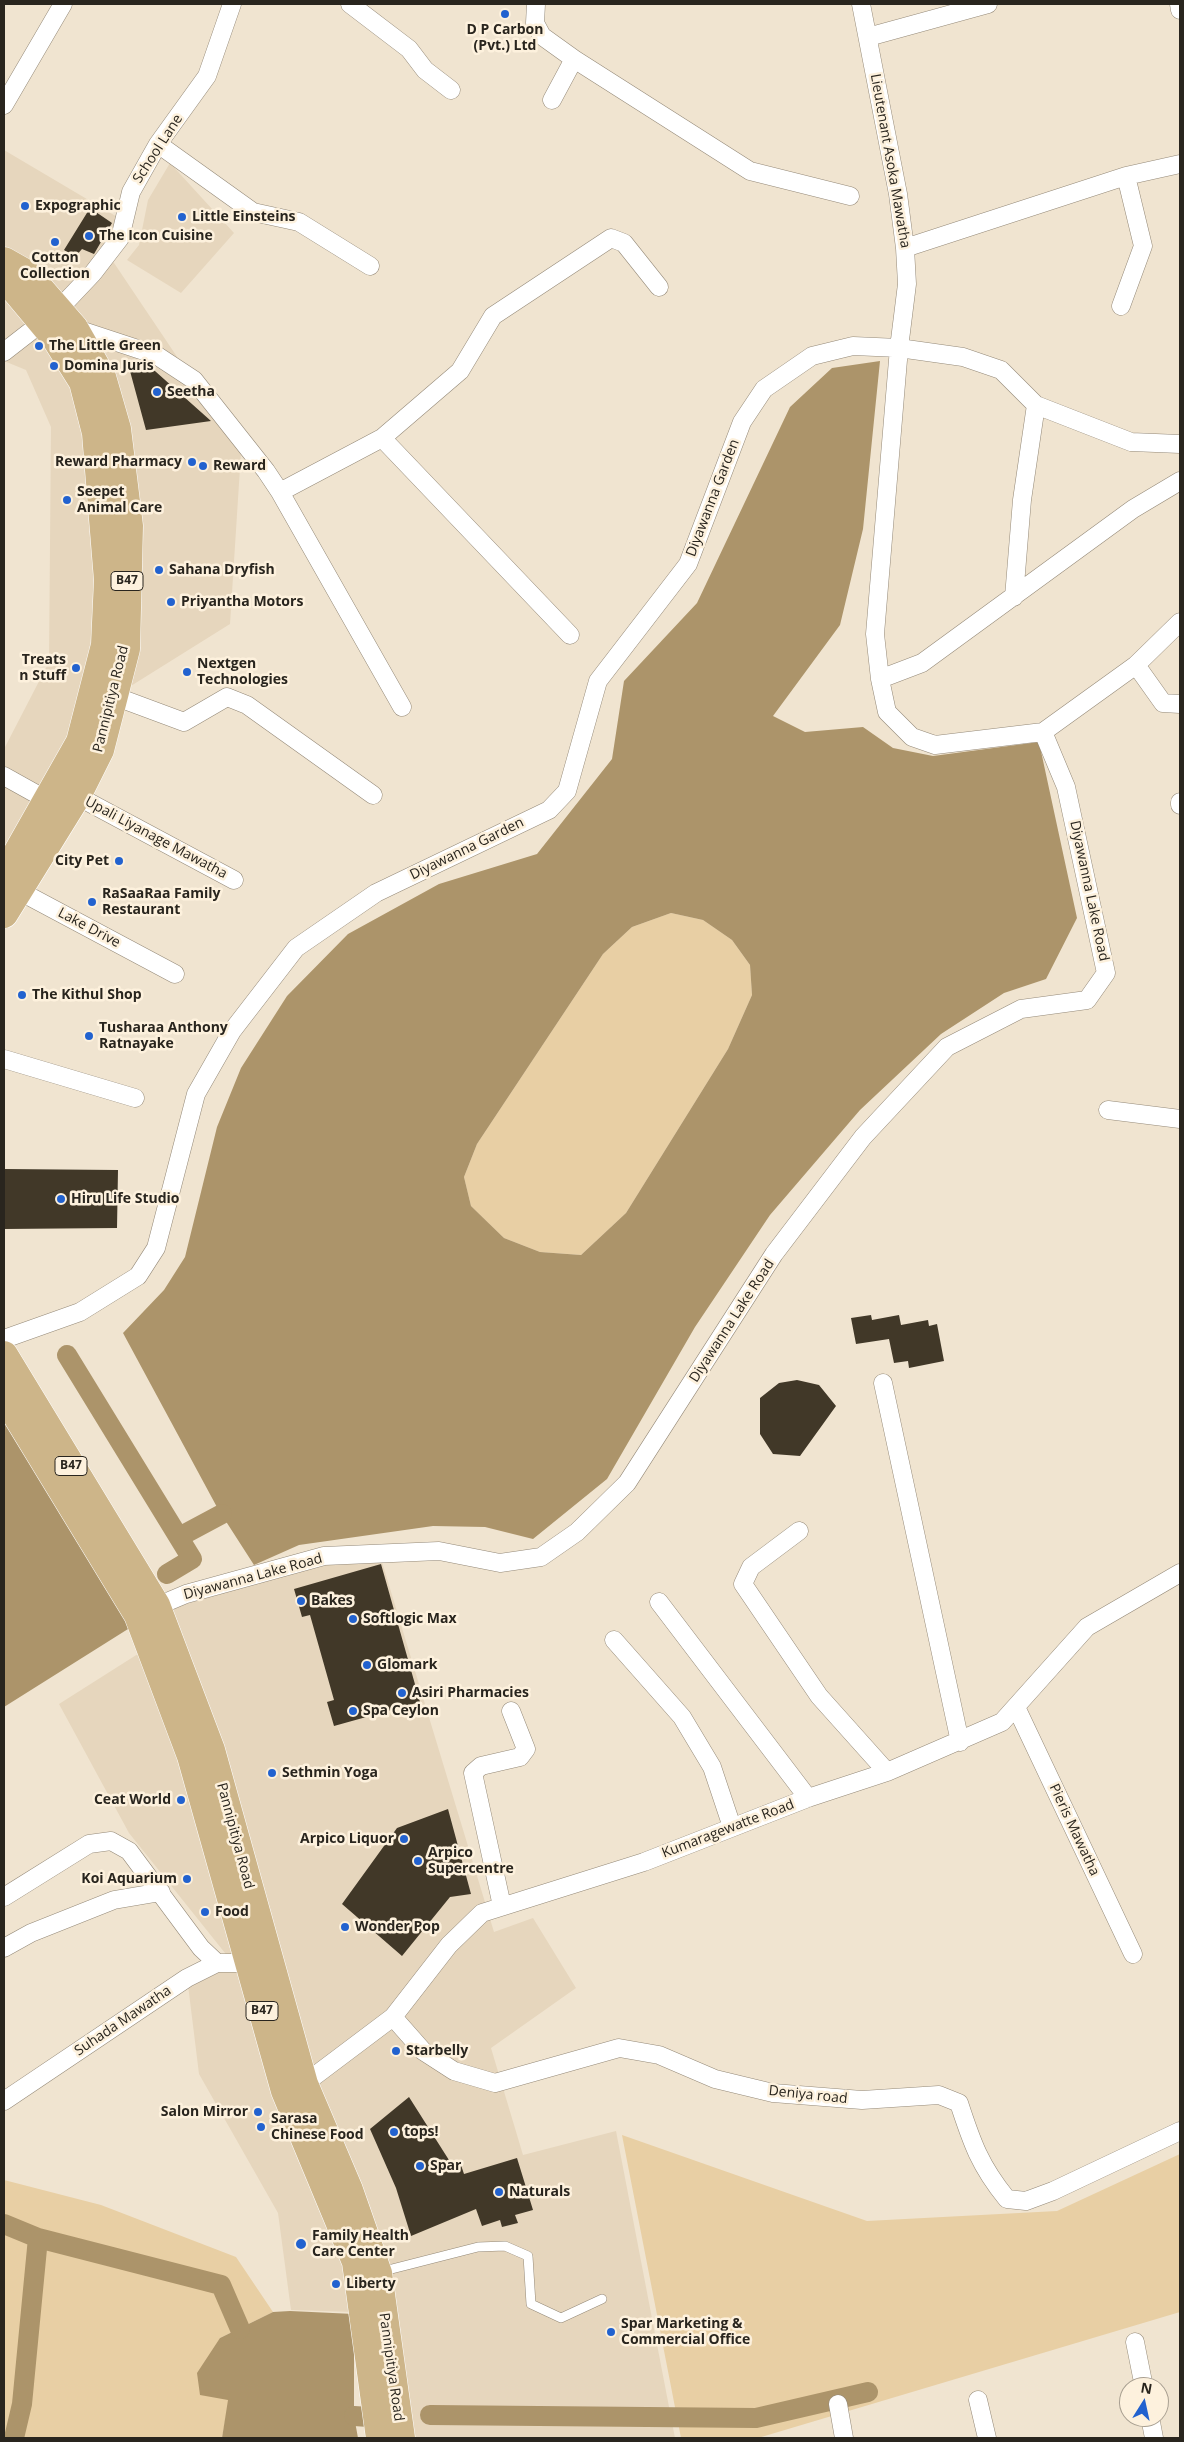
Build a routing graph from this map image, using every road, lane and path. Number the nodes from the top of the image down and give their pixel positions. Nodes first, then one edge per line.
1 (64, 4) edge
2 (232, 4) edge
3 (350, 4) edge
4 (536, 4) edge
5 (861, 4) edge
6 (988, 4) edge
7 (1179, 4) edge
8 (1180, 10) edge
9 (868, 37) junction
10 (574, 59) junction
11 (451, 90) dead end
12 (552, 100) dead end
13 (4, 105) edge
14 (158, 144) junction
15 (1180, 164) edge
16 (1126, 176) junction
17 (850, 196) dead end
18 (906, 248) junction
19 (4, 261) edge
20 (370, 266) dead end
21 (4, 283) edge
22 (659, 287) dead end
23 (1121, 306) dead end
24 (58, 325) junction
25 (899, 348) junction
26 (4, 352) edge
27 (1036, 405) junction
28 (382, 438) junction
29 (1180, 444) edge
30 (1180, 481) edge
31 (280, 492) junction
32 (1014, 597) junction
33 (1180, 622) edge
34 (570, 634) dead end
35 (1136, 665) junction
36 (880, 679) junction
37 (114, 696) junction
38 (1180, 704) edge
39 (402, 707) dead end
40 (1043, 732) junction
41 (4, 776) edge
42 (373, 795) dead end
43 (77, 796) junction
44 (47, 800) junction
45 (234, 880) dead end
46 (9, 883) edge
47 (4, 914) edge
48 (175, 974) dead end
49 (4, 1059) edge
50 (135, 1098) dead end
51 (1108, 1110) dead end
52 (1180, 1119) edge
53 (4, 1339) edge
54 (4, 1355) edge
55 (883, 1383) dead end
56 (4, 1395) edge
57 (799, 1531) dead end
58 (1179, 1580) edge
59 (659, 1602) dead end
60 (147, 1610) junction
61 (614, 1640) dead end
62 (1016, 1707) junction
63 (511, 1711) dead end
64 (960, 1742) junction
65 (887, 1772) junction
66 (808, 1798) junction
67 (732, 1827) junction
68 (161, 1892) junction
69 (4, 1897) edge
70 (502, 1906) junction
71 (4, 1948) edge
72 (1133, 1954) dead end
73 (217, 1963) junction
74 (249, 1963) junction
75 (393, 2017) junction
76 (294, 2088) junction
77 (4, 2101) edge
78 (1180, 2131) edge
79 (378, 2273) junction
80 (602, 2299) dead end
81 (1135, 2342) dead end
82 (1142, 2377) edge
83 (978, 2400) dead end
84 (838, 2404) dead end
85 (380, 2438) edge
86 (401, 2438) edge
87 (844, 2438) edge
88 (987, 2438) edge

1 - 13 street
2 - 14 street, School Lane
3 - 11 street
4 - 10 street
5 - 9 street, Lieutenant Asoka Mawatha
6 - 9 street
7 - 8 street
9 - 18 street, Lieutenant Asoka Mawatha
10 - 12 street
10 - 17 street
14 - 20 street
14 - 24 street, School Lane
15 - 16 street
16 - 18 street
16 - 23 street
18 - 25 street, Lieutenant Asoka Mawatha
19 - 24 main road, Pannipitiya Road / B47
21 - 24 main road, Pannipitiya Road / B47
22 - 28 street
24 - 26 street, School Lane
24 - 31 street
24 - 37 main road, Pannipitiya Road / B47
24 - 44 main road, Pannipitiya Road / B47
25 - 27 street, Diyawanna Garden
25 - 36 street
25 - 53 street, Diyawanna Garden
27 - 29 street, Diyawanna Garden
27 - 32 street
28 - 31 street
28 - 34 street
30 - 32 street
31 - 39 street
32 - 36 street
33 - 35 street
35 - 38 street
35 - 40 street
36 - 40 street
37 - 42 street
37 - 43 main road, Pannipitiya Road / B47
40 - 60 street, Diyawanna Lake Road
41 - 44 street
43 - 45 street, Upali Liyanage Mawatha
43 - 46 main road, Pannipitiya Road / B47
44 - 46 main road, Pannipitiya Road / B47
46 - 47 main road, Pannipitiya Road / B47
46 - 48 street, Lake Drive
49 - 50 street
51 - 52 street
54 - 60 main road, Pannipitiya Road / B47
55 - 64 street
56 - 60 main road, Pannipitiya Road / B47
57 - 65 street
58 - 62 street, Kumaragewatte Road
59 - 66 street
60 - 74 main road, Pannipitiya Road / B47
60 - 76 main road, Pannipitiya Road / B47
61 - 67 street
62 - 64 street, Kumaragewatte Road
62 - 72 street, Pieris Mawatha
63 - 70 street
64 - 65 street, Kumaragewatte Road
65 - 66 street, Kumaragewatte Road
66 - 67 street, Kumaragewatte Road
67 - 70 street, Kumaragewatte Road
68 - 69 street
68 - 71 street
68 - 73 street
70 - 75 street, Kumaragewatte Road
73 - 74 street, Suhada Mawatha
73 - 77 street, Suhada Mawatha
74 - 76 main road, Pannipitiya Road / B47
75 - 76 street, Kumaragewatte Road
75 - 78 street, Deniya road
76 - 79 main road, Pannipitiya Road / B47
76 - 85 main road, Pannipitiya Road / B47
79 - 80 lane
79 - 86 main road, Pannipitiya Road / B47
81 - 82 street
83 - 88 street
84 - 87 street

